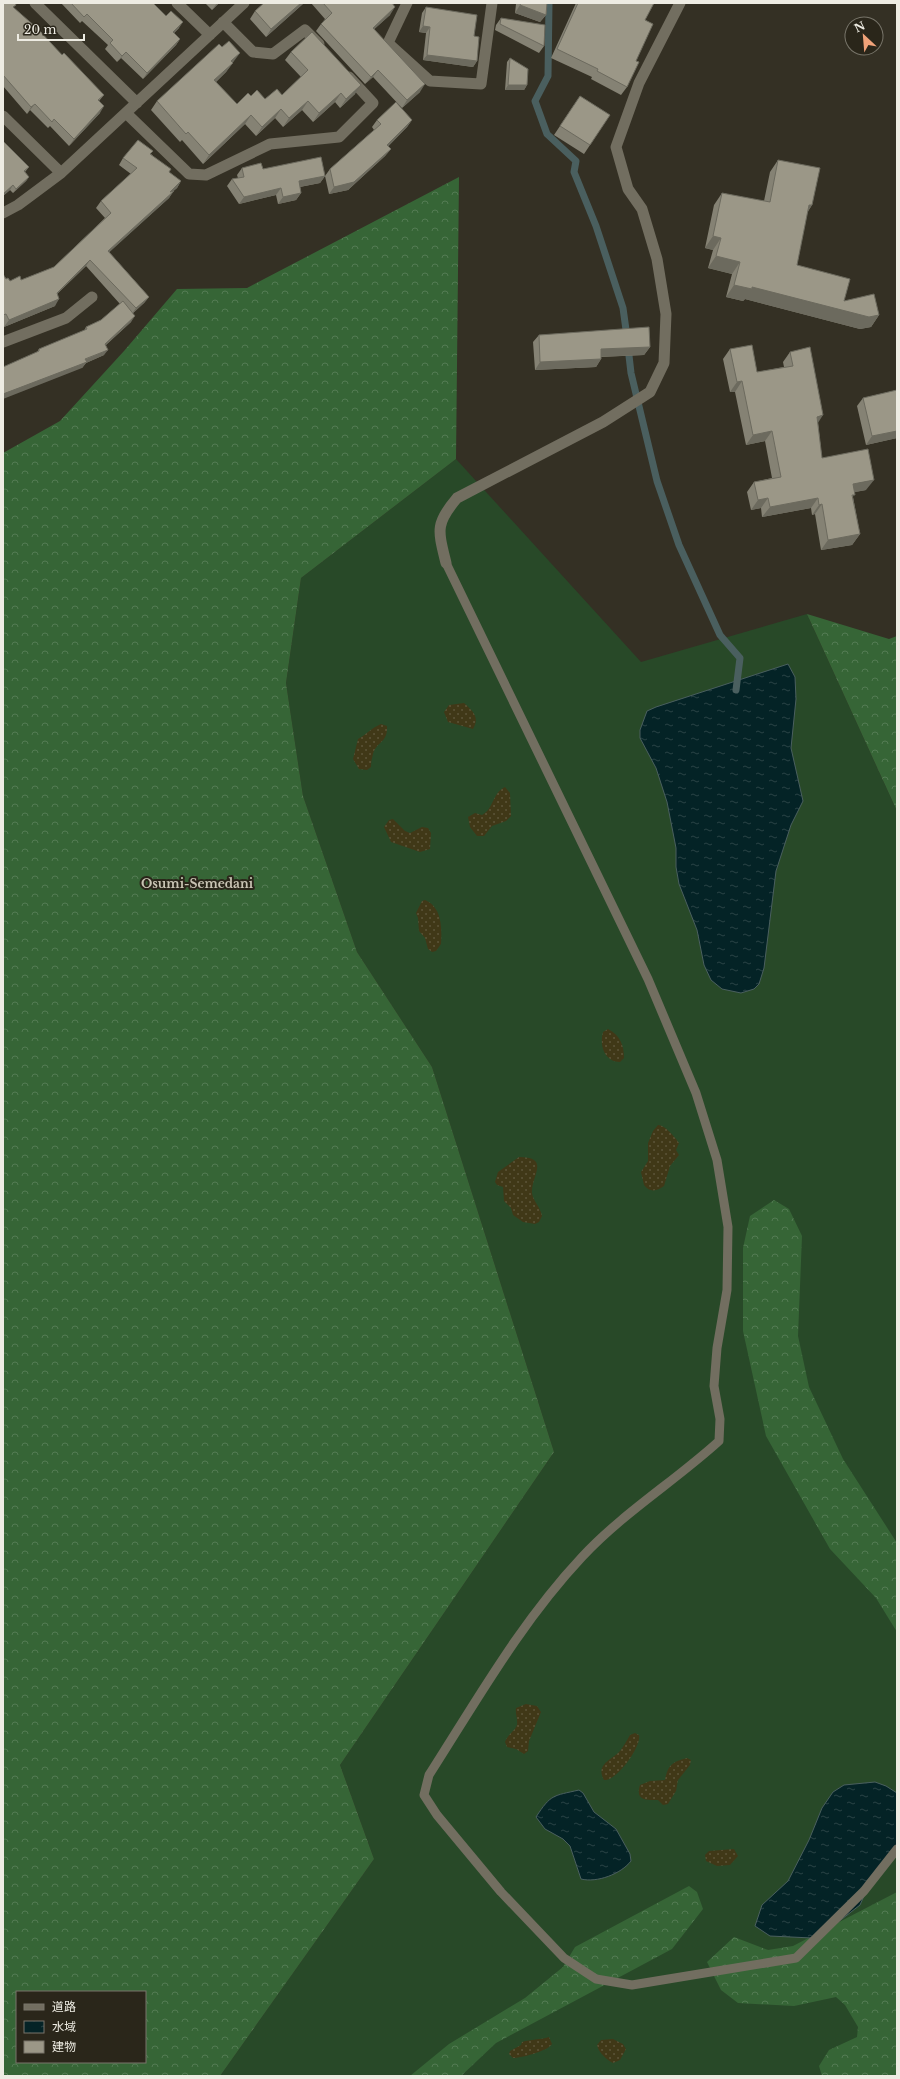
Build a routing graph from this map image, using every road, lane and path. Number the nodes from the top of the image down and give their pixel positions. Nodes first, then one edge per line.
1 (35, 3) edge
2 (177, 3) edge
3 (244, 3) edge
4 (407, 3) edge
5 (492, 3) edge
6 (680, 3) edge
7 (223, 22) junction
8 (210, 35) junction
9 (326, 52) edge
10 (342, 69) edge
11 (137, 103) junction
12 (126, 113) junction
13 (3, 116) edge
14 (61, 173) junction
15 (3, 213) edge
16 (92, 297) dead end
17 (3, 342) edge
18 (446, 563) joint
19 (897, 1849) edge

1 - 11 street
2 - 8 street
3 - 7 street
4 - 5 street
6 - 18 street
7 - 8 street
7 - 9 street
8 - 11 street
10 - 12 street
11 - 12 street
12 - 14 street
13 - 14 street
14 - 15 street
16 - 17 street
18 - 19 lane

